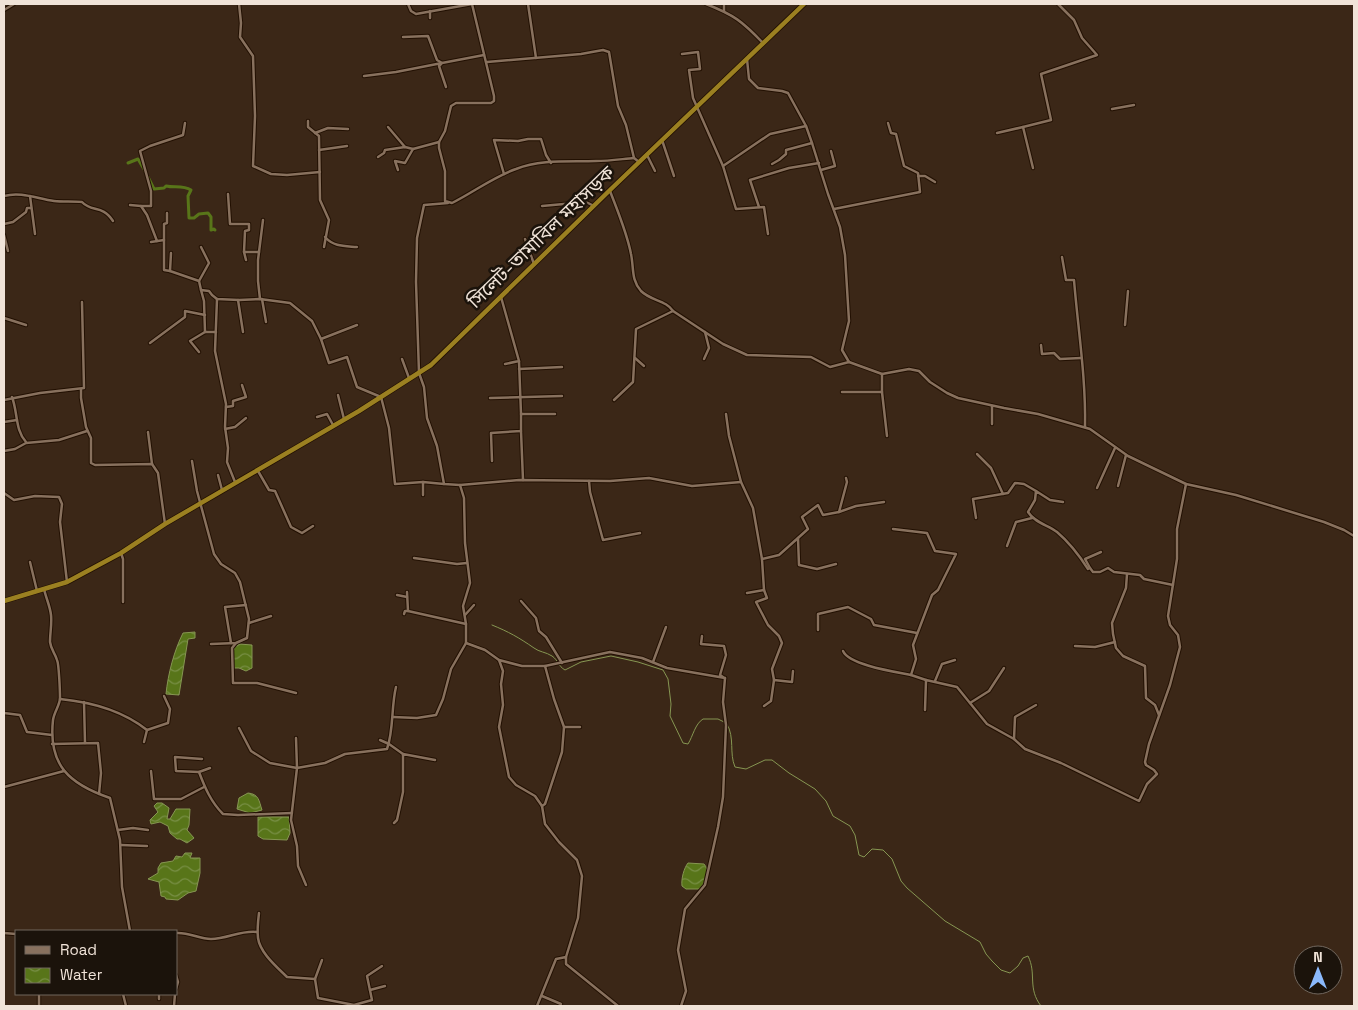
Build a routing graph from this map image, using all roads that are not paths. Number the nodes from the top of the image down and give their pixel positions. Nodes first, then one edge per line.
1 (14, 4) edge
2 (239, 4) edge
3 (408, 4) edge
4 (528, 4) edge
5 (706, 4) edge
6 (724, 4) edge
7 (804, 4) edge
8 (1058, 4) edge
9 (712, 5) edge
10 (4, 10) edge
11 (724, 10) junction
12 (430, 11) junction
13 (430, 18) dead end
14 (403, 37) dead end
15 (763, 43) junction
16 (682, 54) dead end
17 (484, 55) junction
18 (536, 58) junction
19 (747, 59) junction
20 (487, 62) junction
21 (442, 63) junction
22 (364, 76) dead end
23 (446, 87) dead end
24 (1134, 104) dead end
25 (698, 106) junction
26 (1112, 109) dead end
27 (308, 121) dead end
28 (184, 123) dead end
29 (888, 124) dead end
30 (806, 126) junction
31 (388, 127) dead end
32 (1023, 127) junction
33 (348, 129) dead end
34 (315, 133) junction
35 (997, 134) dead end
36 (662, 140) junction
37 (440, 142) junction
38 (812, 143) junction
39 (347, 146) dead end
40 (405, 147) junction
41 (413, 149) junction
42 (319, 150) junction
43 (831, 151) dead end
44 (647, 154) junction
45 (378, 157) dead end
46 (634, 158) junction
47 (639, 162) junction
48 (551, 163) junction
49 (818, 163) junction
50 (772, 164) dead end
51 (723, 166) junction
52 (1033, 168) dead end
53 (398, 170) dead end
54 (821, 170) junction
55 (655, 171) dead end
56 (320, 172) junction
57 (504, 174) junction
58 (674, 176) dead end
59 (918, 176) junction
60 (935, 182) dead end
61 (610, 190) junction
62 (228, 194) dead end
63 (4, 196) edge
64 (30, 196) junction
65 (448, 203) junction
66 (130, 205) dead end
67 (141, 206) junction
68 (542, 206) dead end
69 (594, 206) junction
70 (759, 207) junction
71 (31, 208) junction
72 (834, 209) junction
73 (167, 213) dead end
74 (263, 220) dead end
75 (113, 221) dead end
76 (4, 224) edge
77 (35, 234) dead end
78 (768, 234) dead end
79 (4, 235) edge
80 (325, 237) junction
81 (525, 239) dead end
82 (164, 240) junction
83 (157, 241) junction
84 (151, 242) dead end
85 (201, 247) dead end
86 (324, 247) dead end
87 (357, 247) dead end
88 (8, 250) dead end
89 (244, 252) junction
90 (260, 252) junction
91 (171, 253) dead end
92 (1062, 257) dead end
93 (246, 260) dead end
94 (534, 264) junction
95 (170, 271) junction
96 (199, 281) junction
97 (201, 290) junction
98 (1128, 291) dead end
99 (501, 297) junction
100 (216, 299) junction
101 (261, 299) junction
102 (238, 300) junction
103 (82, 302) dead end
104 (673, 311) junction
105 (206, 315) junction
106 (4, 318) edge
107 (266, 322) dead end
108 (26, 325) dead end
109 (357, 325) dead end
110 (1126, 325) dead end
111 (205, 332) junction
112 (216, 332) junction
113 (243, 332) dead end
114 (705, 332) junction
115 (320, 339) junction
116 (150, 343) dead end
117 (1041, 345) dead end
118 (199, 352) dead end
119 (635, 358) junction
120 (1080, 358) junction
121 (402, 359) dead end
122 (704, 359) dead end
123 (519, 361) junction
124 (849, 362) junction
125 (504, 364) dead end
126 (644, 366) dead end
127 (562, 367) dead end
128 (519, 369) junction
129 (419, 373) junction
130 (882, 374) junction
131 (410, 379) junction
132 (242, 385) dead end
133 (81, 389) junction
134 (842, 392) dead end
135 (882, 392) junction
136 (338, 395) dead end
137 (562, 396) dead end
138 (12, 397) junction
139 (381, 397) junction
140 (490, 398) dead end
141 (520, 398) junction
142 (4, 400) edge
143 (614, 400) dead end
144 (992, 406) junction
145 (226, 407) junction
146 (521, 414) junction
147 (555, 414) dead end
148 (726, 414) dead end
149 (317, 417) dead end
150 (246, 418) dead end
151 (17, 420) junction
152 (344, 420) junction
153 (4, 422) edge
154 (992, 424) dead end
155 (333, 426) junction
156 (1085, 427) junction
157 (225, 430) junction
158 (88, 431) junction
159 (521, 431) junction
160 (148, 432) dead end
161 (887, 436) dead end
162 (26, 443) junction
163 (1115, 448) junction
164 (4, 451) edge
165 (977, 454) dead end
166 (1126, 455) junction
167 (192, 461) dead end
168 (492, 462) dead end
169 (152, 464) junction
170 (260, 468) junction
171 (218, 475) dead end
172 (846, 478) dead end
173 (523, 480) junction
174 (589, 481) junction
175 (235, 482) junction
176 (423, 482) junction
177 (741, 482) junction
178 (444, 484) junction
179 (1186, 484) junction
180 (460, 485) junction
181 (1118, 486) dead end
182 (1097, 488) dead end
183 (222, 490) junction
184 (1036, 491) junction
185 (4, 493) edge
186 (1003, 494) junction
187 (423, 495) dead end
188 (200, 502) junction
189 (884, 502) dead end
190 (1063, 502) dead end
191 (839, 512) junction
192 (976, 518) dead end
193 (1032, 518) junction
194 (165, 524) junction
195 (313, 526) dead end
196 (892, 530) dead end
197 (640, 533) dead end
198 (1354, 536) edge
199 (798, 538) junction
200 (1007, 546) dead end
201 (1101, 552) dead end
202 (121, 553) junction
203 (414, 558) dead end
204 (762, 559) junction
205 (30, 562) dead end
206 (467, 563) junction
207 (836, 564) dead end
208 (1090, 568) junction
209 (1127, 574) junction
210 (67, 582) junction
211 (1173, 585) junction
212 (44, 589) junction
213 (764, 590) junction
214 (37, 591) junction
215 (407, 592) dead end
216 (747, 593) dead end
217 (397, 595) dead end
218 (407, 597) junction
219 (4, 601) edge
220 (521, 601) dead end
221 (123, 602) dead end
222 (246, 605) junction
223 (474, 605) dead end
224 (408, 611) junction
225 (404, 614) dead end
226 (465, 615) junction
227 (271, 616) dead end
228 (249, 623) junction
229 (466, 624) junction
230 (666, 627) dead end
231 (818, 630) dead end
232 (917, 633) junction
233 (702, 636) dead end
234 (1115, 642) junction
235 (231, 643) junction
236 (236, 643) junction
237 (466, 643) junction
238 (211, 644) dead end
239 (1074, 646) dead end
240 (843, 650) dead end
241 (499, 660) junction
242 (954, 660) dead end
243 (653, 662) junction
244 (562, 663) junction
245 (545, 666) junction
246 (1004, 668) dead end
247 (793, 671) dead end
248 (911, 675) junction
249 (725, 678) junction
250 (774, 680) junction
251 (926, 680) junction
252 (935, 681) junction
253 (396, 687) dead end
254 (296, 692) dead end
255 (164, 696) dead end
256 (60, 699) junction
257 (84, 702) junction
258 (970, 702) junction
259 (1036, 705) dead end
260 (764, 706) dead end
261 (925, 710) dead end
262 (4, 712) edge
263 (1160, 715) junction
264 (393, 717) junction
265 (564, 726) junction
266 (580, 727) dead end
267 (239, 728) dead end
268 (147, 730) junction
269 (52, 734) junction
270 (296, 738) dead end
271 (1014, 739) junction
272 (380, 740) dead end
273 (144, 742) dead end
274 (85, 743) junction
275 (52, 744) junction
276 (389, 744) junction
277 (403, 754) junction
278 (202, 759) dead end
279 (435, 760) dead end
280 (210, 768) dead end
281 (297, 768) junction
282 (151, 770) dead end
283 (64, 771) junction
284 (199, 772) junction
285 (4, 787) edge
286 (204, 787) junction
287 (99, 794) junction
288 (542, 806) junction
289 (292, 813) junction
290 (394, 823) dead end
291 (118, 830) junction
292 (148, 830) dead end
293 (120, 845) junction
294 (147, 846) dead end
295 (306, 885) dead end
296 (259, 913) dead end
297 (130, 930) edge
298 (258, 932) junction
299 (178, 934) edge
300 (566, 957) junction
301 (322, 960) dead end
302 (382, 966) dead end
303 (315, 979) junction
304 (385, 986) dead end
305 (370, 990) junction
306 (159, 995) edge
307 (541, 996) junction
308 (159, 999) dead end
309 (561, 1004) dead end
310 (537, 1006) edge
311 (618, 1006) edge
312 (681, 1006) edge

1 - 10 street
2 - 56 street
3 - 12 street
4 - 18 street
5 - 9 street
6 - 11 street
7 - 15 highway, সিলেট-তামাবিল মহাসড়ক
8 - 32 street
9 - 11 street
11 - 15 street
12 - 13 street
12 - 17 street
14 - 21 street
15 - 19 highway, সিলেট-তামাবিল মহাসড়ক
16 - 25 street
17 - 20 street
17 - 21 street
18 - 20 street
18 - 46 street
19 - 25 highway, সিলেট-তামাবিল মহাসড়ক
19 - 30 street
20 - 37 street
21 - 22 street
21 - 23 street
24 - 26 street
25 - 36 highway, সিলেট-তামাবিল মহাসড়ক
25 - 51 street
27 - 34 street
28 - 67 street
29 - 59 street
30 - 38 street
30 - 51 street
31 - 40 street
32 - 35 street
32 - 52 street
33 - 34 street
34 - 42 street
36 - 44 highway, সিলেট-তামাবিল মহাসড়ক
36 - 58 street
37 - 41 street
37 - 65 street
38 - 49 street
38 - 50 street
39 - 42 street
40 - 41 street
40 - 45 street
41 - 53 street
42 - 56 street
43 - 54 street
44 - 47 highway, সিলেট-তামাবিল মহাসড়ক
44 - 55 street
46 - 47 street
46 - 48 street
47 - 61 highway, সিলেট-তামাবিল মহাসড়ক
48 - 57 street
48 - 57 street
49 - 54 street
49 - 70 street
51 - 70 street
54 - 72 street
56 - 80 street
57 - 65 street
59 - 60 street
59 - 72 street
61 - 69 highway, সিলেট-তামাবিল মহাসড়ক
61 - 104 street
62 - 89 street
63 - 64 street
64 - 71 street
64 - 75 street
65 - 129 street
66 - 67 street
67 - 83 street
68 - 69 street
69 - 94 highway, সিলেট-তামাবিল মহাসড়ক
70 - 78 street
71 - 76 street
71 - 77 street
72 - 124 street
73 - 82 street
74 - 90 street
79 - 88 street
80 - 86 street
80 - 87 street
81 - 94 street
82 - 83 street
82 - 95 street
83 - 84 street
85 - 96 street
89 - 90 street
89 - 93 street
90 - 101 street
91 - 95 street
92 - 120 street
94 - 99 highway, সিলেট-তামাবিল মহাসড়ক
95 - 96 street
96 - 97 street
97 - 100 street
97 - 105 street
98 - 110 street
99 - 123 street
99 - 129 highway, সিলেট-তামাবিল মহাসড়ক
100 - 102 street
100 - 112 street
101 - 102 street
101 - 107 street
101 - 115 street
102 - 113 street
103 - 133 street
104 - 114 street
104 - 119 street
105 - 111 street
105 - 116 street
106 - 108 street
109 - 115 street
111 - 112 street
111 - 118 street
112 - 145 street
114 - 122 street
114 - 124 street
115 - 139 street
117 - 120 street
119 - 126 street
119 - 143 street
120 - 156 street
121 - 131 street
123 - 125 street
123 - 128 street
124 - 130 street
127 - 128 street
128 - 141 street
129 - 131 highway, সিলেট-তামাবিল মহাসড়ক
129 - 178 street
130 - 135 street
130 - 144 street
131 - 139 highway, সিলেট-তামাবিল মহাসড়ক
132 - 145 street
133 - 138 street
133 - 158 street
134 - 135 street
135 - 161 street
136 - 152 street
137 - 141 street
138 - 142 street
138 - 151 street
139 - 152 highway, সিলেট-তামাবিল মহাসড়ক
139 - 176 street
140 - 141 street
141 - 146 street
144 - 154 street
144 - 156 street
145 - 157 street
146 - 147 street
146 - 159 street
148 - 177 street
149 - 155 street
150 - 157 street
151 - 153 street
151 - 162 street
152 - 155 highway, সিলেট-তামাবিল মহাসড়ক
155 - 170 highway, সিলেট-তামাবিল মহাসড়ক
156 - 163 street
157 - 175 street
158 - 162 street
158 - 169 street
159 - 168 street
159 - 173 street
160 - 169 street
162 - 164 street
163 - 166 street
163 - 182 street
165 - 186 street
166 - 179 street
166 - 181 street
167 - 188 street
169 - 194 street
170 - 175 highway, সিলেট-তামাবিল মহাসড়ক
170 - 195 street
171 - 183 street
172 - 191 street
173 - 174 street
173 - 180 street
174 - 177 street
174 - 197 street
175 - 183 highway, সিলেট-তামাবিল মহাসড়ক
176 - 178 street
176 - 187 street
177 - 204 street
178 - 180 street
179 - 198 street
179 - 211 street
180 - 206 street
183 - 188 highway, সিলেট-তামাবিল মহাসড়ক
184 - 186 street
184 - 190 street
184 - 193 street
185 - 210 street
186 - 192 street
188 - 194 highway, সিলেট-তামাবিল মহাসড়ক
188 - 222 street
189 - 191 street
191 - 199 street
193 - 200 street
193 - 208 street
194 - 202 highway, সিলেট-তামাবিল মহাসড়ক
196 - 232 street
199 - 204 street
199 - 207 street
201 - 208 street
202 - 210 highway, সিলেট-তামাবিল মহাসড়ক
202 - 221 street
203 - 206 street
204 - 213 street
205 - 214 street
206 - 226 street
208 - 209 street
209 - 211 street
209 - 234 street
210 - 212 highway, সিলেট-তামাবিল মহাসড়ক
211 - 263 street
212 - 214 highway, সিলেট-তামাবিল মহাসড়ক
212 - 256 street
213 - 216 street
213 - 250 street
214 - 219 highway, সিলেট-তামাবিল মহাসড়ক
215 - 218 street
217 - 218 street
218 - 224 street
220 - 244 street
222 - 228 street
222 - 235 street
223 - 226 street
224 - 225 street
224 - 229 street
226 - 229 street
227 - 228 street
228 - 236 street
229 - 237 street
230 - 243 street
231 - 232 street
232 - 248 street
233 - 249 street
234 - 239 street
234 - 263 street
235 - 236 street
235 - 238 street
236 - 254 street
237 - 241 street
237 - 264 street
240 - 248 street
241 - 245 street
241 - 288 street
242 - 252 street
243 - 244 street
243 - 249 street
244 - 245 street
245 - 265 street
246 - 258 street
247 - 250 street
248 - 251 street
249 - 312 street
250 - 260 street
251 - 252 street
251 - 261 street
252 - 258 street
253 - 264 street
255 - 268 street
256 - 257 street
256 - 269 street
257 - 268 street
257 - 274 street
258 - 271 street
259 - 271 street
262 - 269 street
263 - 271 street
264 - 276 street
265 - 266 street
265 - 288 street
267 - 281 street
268 - 273 street
269 - 275 street
270 - 281 street
272 - 276 street
274 - 275 street
274 - 287 street
275 - 283 street
276 - 277 street
276 - 281 street
277 - 279 street
277 - 290 street
278 - 284 street
280 - 284 street
281 - 289 street
282 - 286 street
283 - 285 street
283 - 287 street
284 - 286 street
286 - 289 street
287 - 291 street
288 - 300 street
289 - 295 street
291 - 292 street
291 - 293 street
293 - 294 street
293 - 297 street
296 - 298 street
298 - 299 street
298 - 303 street
300 - 307 street
300 - 311 street
301 - 303 street
302 - 305 street
303 - 305 street
304 - 305 street
306 - 308 street
307 - 309 street
307 - 310 street

